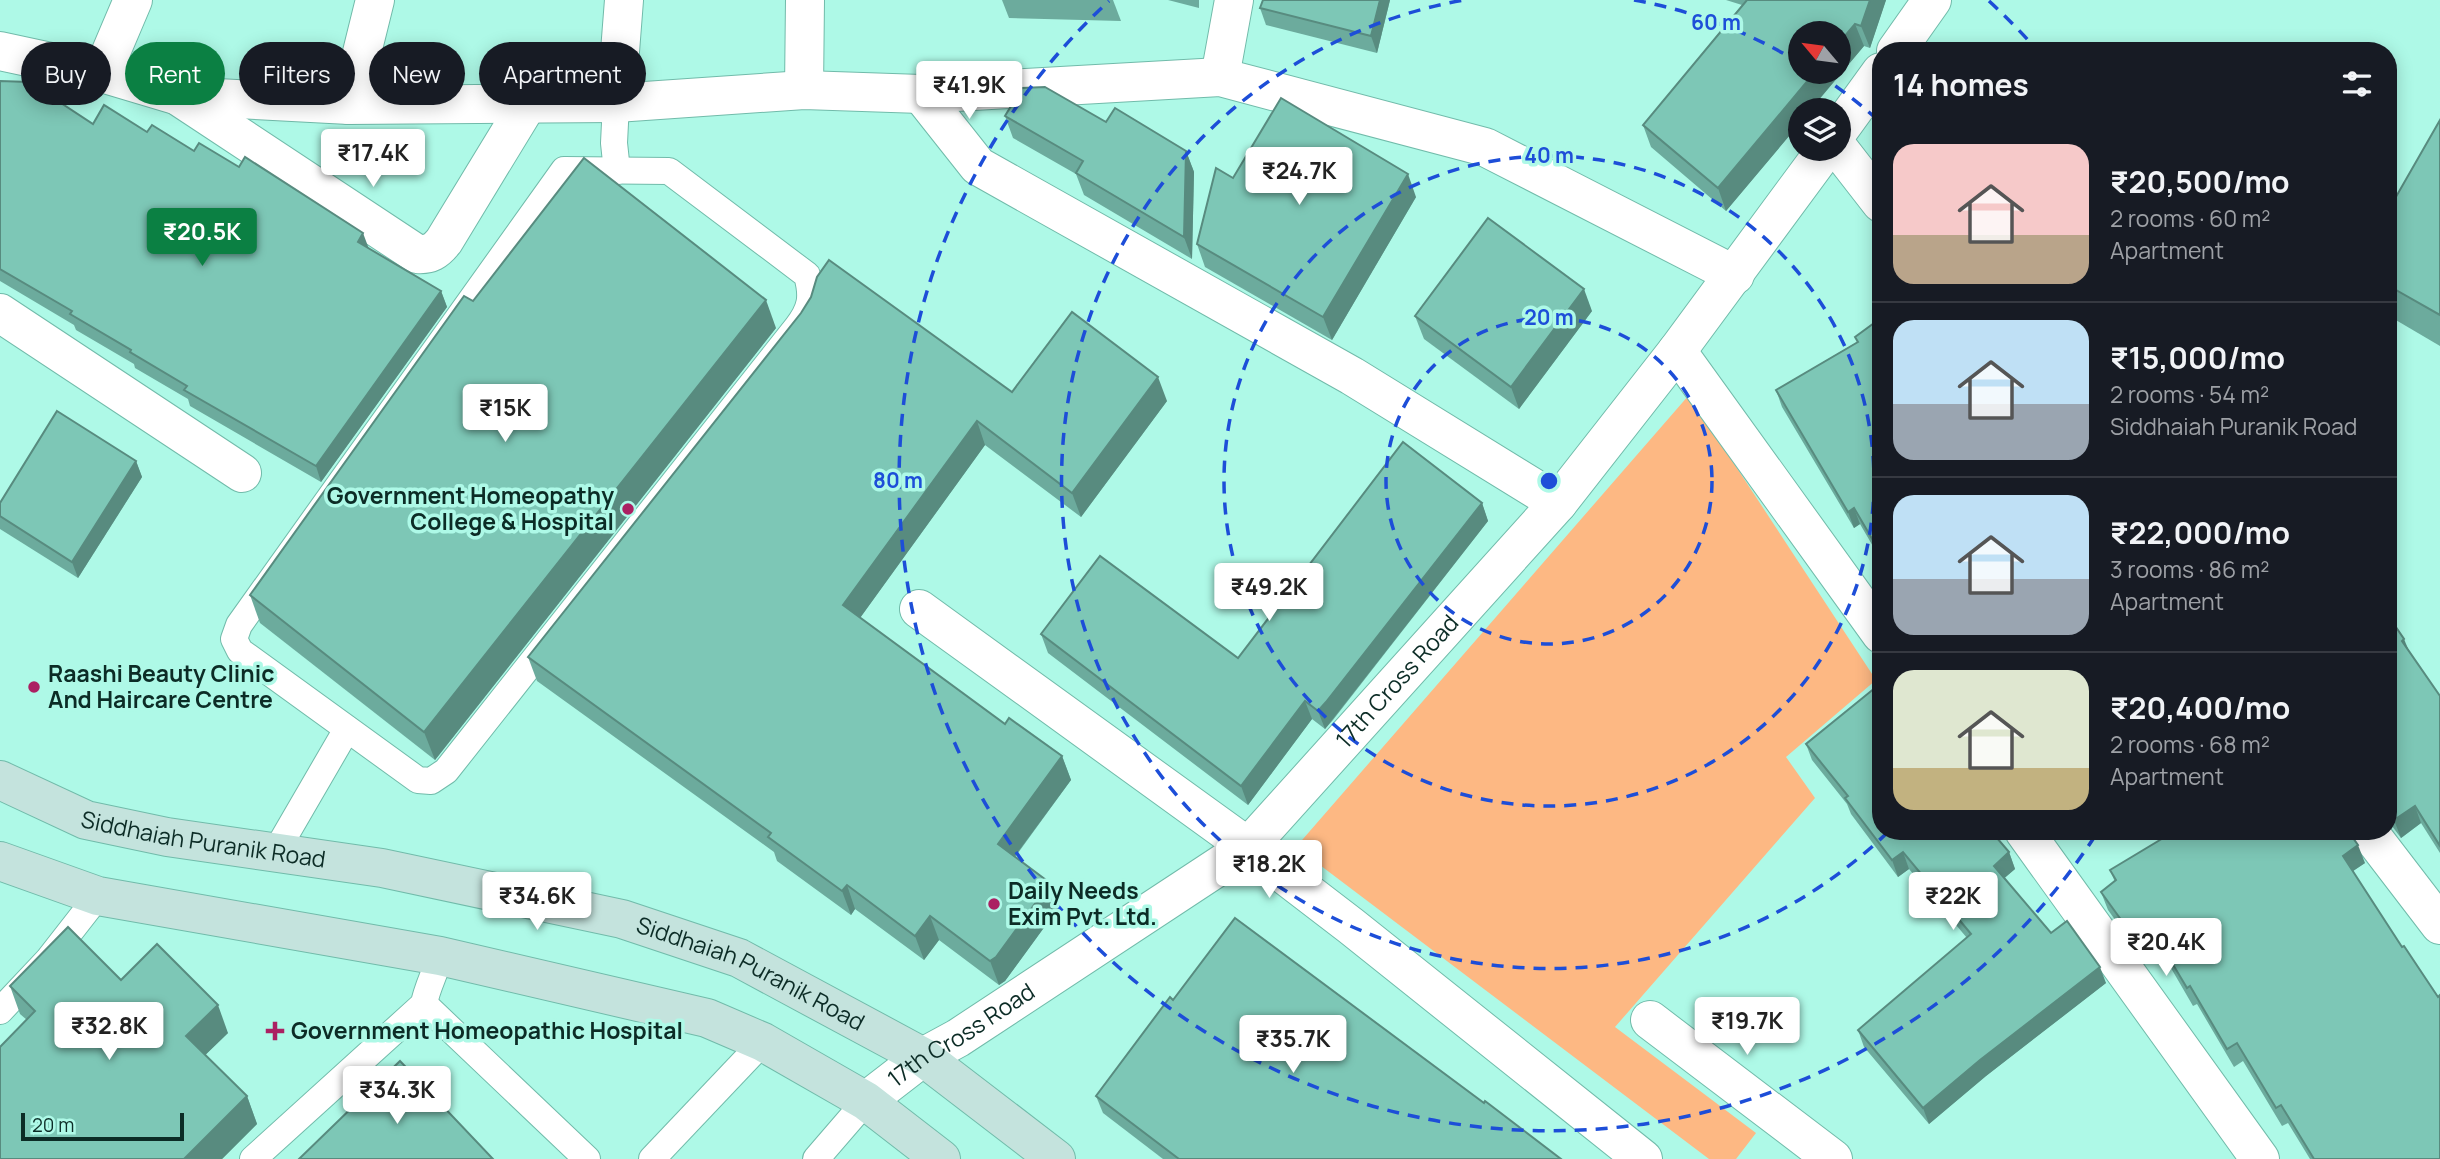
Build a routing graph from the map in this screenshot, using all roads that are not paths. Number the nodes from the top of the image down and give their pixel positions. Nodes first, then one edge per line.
1 (133, 0) edge
2 (375, 0) edge
3 (624, 0) edge
4 (805, 0) edge
5 (1234, 0) edge
6 (1933, 0) edge
7 (621, 42) edge
8 (1903, 42) edge
9 (0, 51) edge
10 (111, 52) edge
11 (21, 56) edge
12 (1220, 77) junction
13 (355, 81) edge
14 (1872, 84) edge
15 (804, 90) junction
16 (921, 94) junction
17 (646, 101) edge
18 (479, 104) edge
19 (193, 105) edge
20 (355, 105) edge
21 (527, 105) edge
22 (616, 105) edge
23 (1851, 113) edge
24 (1817, 161) edge
25 (1848, 161) edge
26 (617, 171) junction
27 (1872, 191) edge
28 (1735, 275) junction
29 (0, 313) edge
30 (1677, 351) junction
31 (242, 472) dead end
32 (1558, 503) junction
33 (919, 609) dead end
34 (1872, 622) edge
35 (347, 729) junction
36 (0, 780) edge
37 (2030, 840) edge
38 (2375, 840) edge
39 (1248, 847) junction
40 (275, 853) junction
41 (0, 861) edge
42 (98, 896) junction
43 (2440, 925) edge
44 (440, 956) junction
45 (424, 1004) junction
46 (0, 1011) edge
47 (1650, 1020) dead end
48 (762, 1042) junction
49 (923, 1057) junction
50 (866, 1101) junction
51 (1811, 1153) edge
52 (254, 1159) edge
53 (587, 1159) edge
54 (652, 1159) edge
55 (816, 1159) edge
56 (941, 1159) edge
57 (1056, 1159) edge
58 (1643, 1159) edge
59 (2260, 1159) edge

1 - 10 street
2 - 13 street
3 - 7 street
4 - 15 street
5 - 12 street
6 - 8 street
9 - 11 street
12 - 16 street
12 - 28 street
14 - 23 street
15 - 16 street
15 - 17 street
16 - 32 street
18 - 20 street
19 - 21 street
22 - 26 lane
24 - 28 street, 17th Cross Road
25 - 27 street
26 - 35 lane
26 - 35 lane
28 - 30 street, 17th Cross Road
29 - 31 street
30 - 32 street, 17th Cross Road
30 - 34 street
32 - 39 street, 17th Cross Road
33 - 39 street
35 - 40 lane
36 - 40 main road, Siddhaiah Puranik Road
37 - 59 street
38 - 43 street
39 - 49 street, 17th Cross Road
39 - 58 street
40 - 49 main road, Siddhaiah Puranik Road
41 - 42 main road
42 - 44 main road
42 - 46 lane
44 - 45 lane
44 - 48 main road
45 - 52 lane
45 - 53 lane
47 - 51 street
48 - 50 main road
48 - 54 lane
49 - 50 street, 17th Cross Road
49 - 57 main road, Siddhaiah Puranik Road
50 - 55 lane
50 - 56 main road

